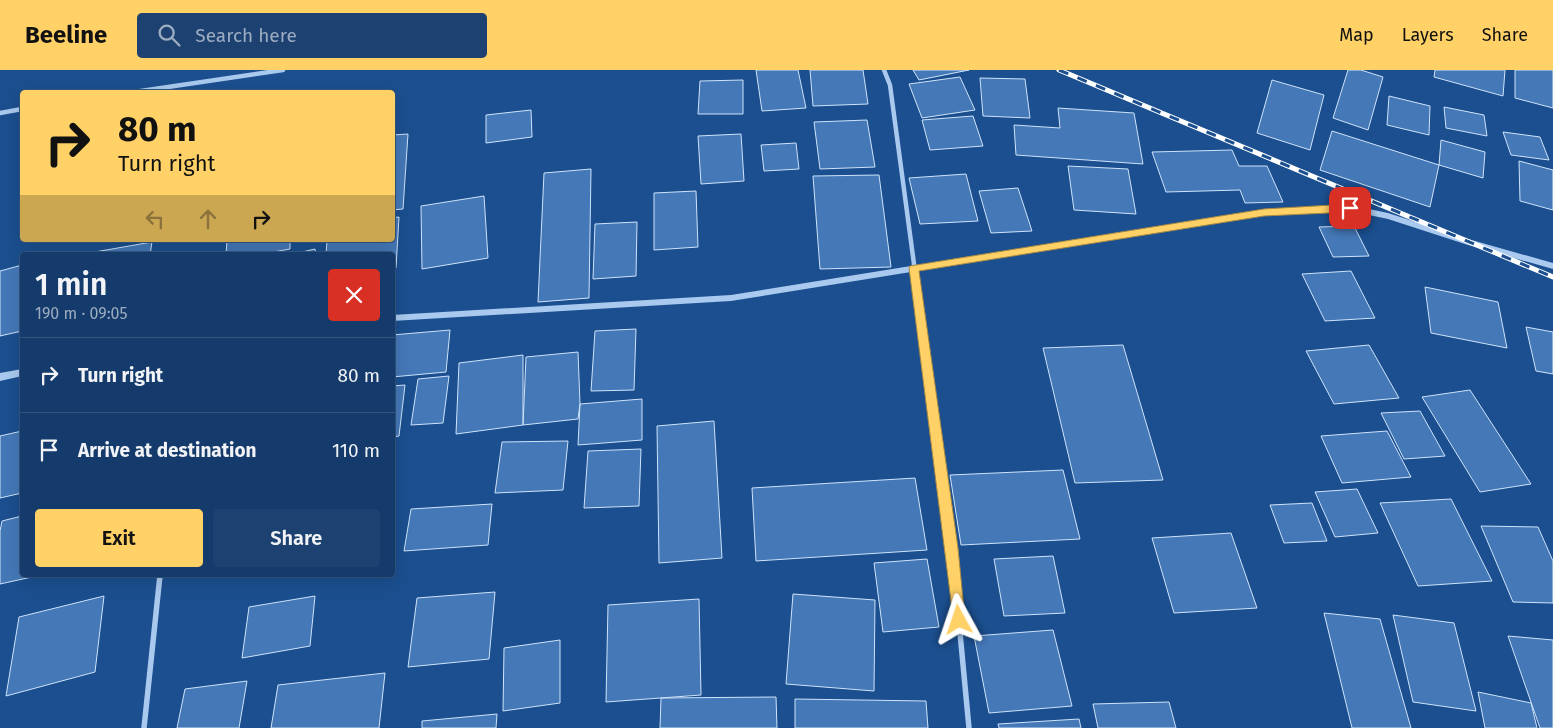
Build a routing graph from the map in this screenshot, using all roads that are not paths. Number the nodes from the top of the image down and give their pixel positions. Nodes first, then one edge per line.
1 (283, 70) edge
2 (884, 70) edge
3 (148, 90) edge
4 (20, 109) edge
5 (0, 113) edge
6 (1553, 266) edge
7 (914, 268) junction
8 (395, 318) edge
9 (20, 373) edge
10 (0, 377) edge
11 (160, 577) edge
12 (144, 728) edge
13 (969, 728) edge

1 - 3 street
2 - 7 street
4 - 5 street
6 - 7 street
7 - 8 street
7 - 13 street
9 - 10 street
11 - 12 street

